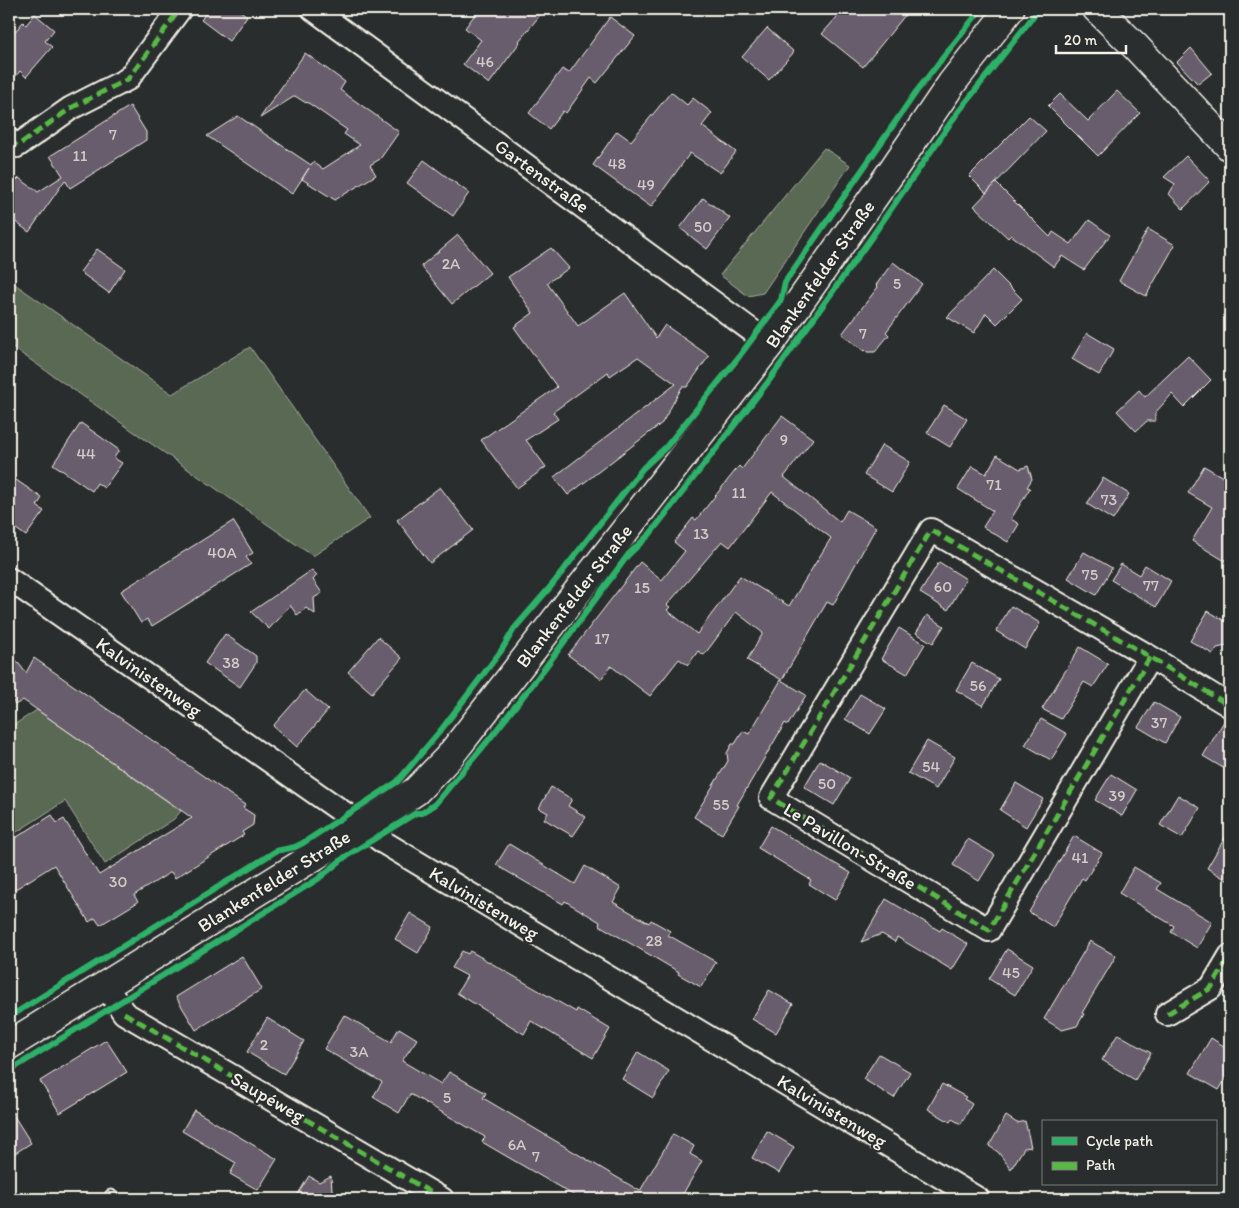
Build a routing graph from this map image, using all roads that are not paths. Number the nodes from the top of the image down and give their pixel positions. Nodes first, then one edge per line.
1 (180, 9) edge
2 (313, 9) edge
3 (1010, 9) edge
4 (1097, 9) edge
5 (9, 140) edge
6 (1230, 147) edge
7 (770, 344) junction
8 (12, 588) edge
9 (1150, 657) junction
10 (1230, 706) edge
11 (363, 826) junction
12 (1230, 956) edge
13 (105, 986) junction
14 (1167, 1014) dead end
15 (9, 1045) edge
16 (442, 1199) edge
17 (978, 1199) edge

1 - 5 street
2 - 7 street, Gartenstraße
3 - 7 street, Blankenfelder Straße
4 - 6 street
7 - 11 street, Blankenfelder Straße
8 - 11 street, Kalvinistenweg
9 - 9 street, Le Pavillon-Straße
9 - 10 street, Le Pavillon-Straße
11 - 13 street, Blankenfelder Straße
11 - 17 street, Kalvinistenweg
12 - 14 street
13 - 15 street, Blankenfelder Straße
13 - 16 street, Saupéweg

